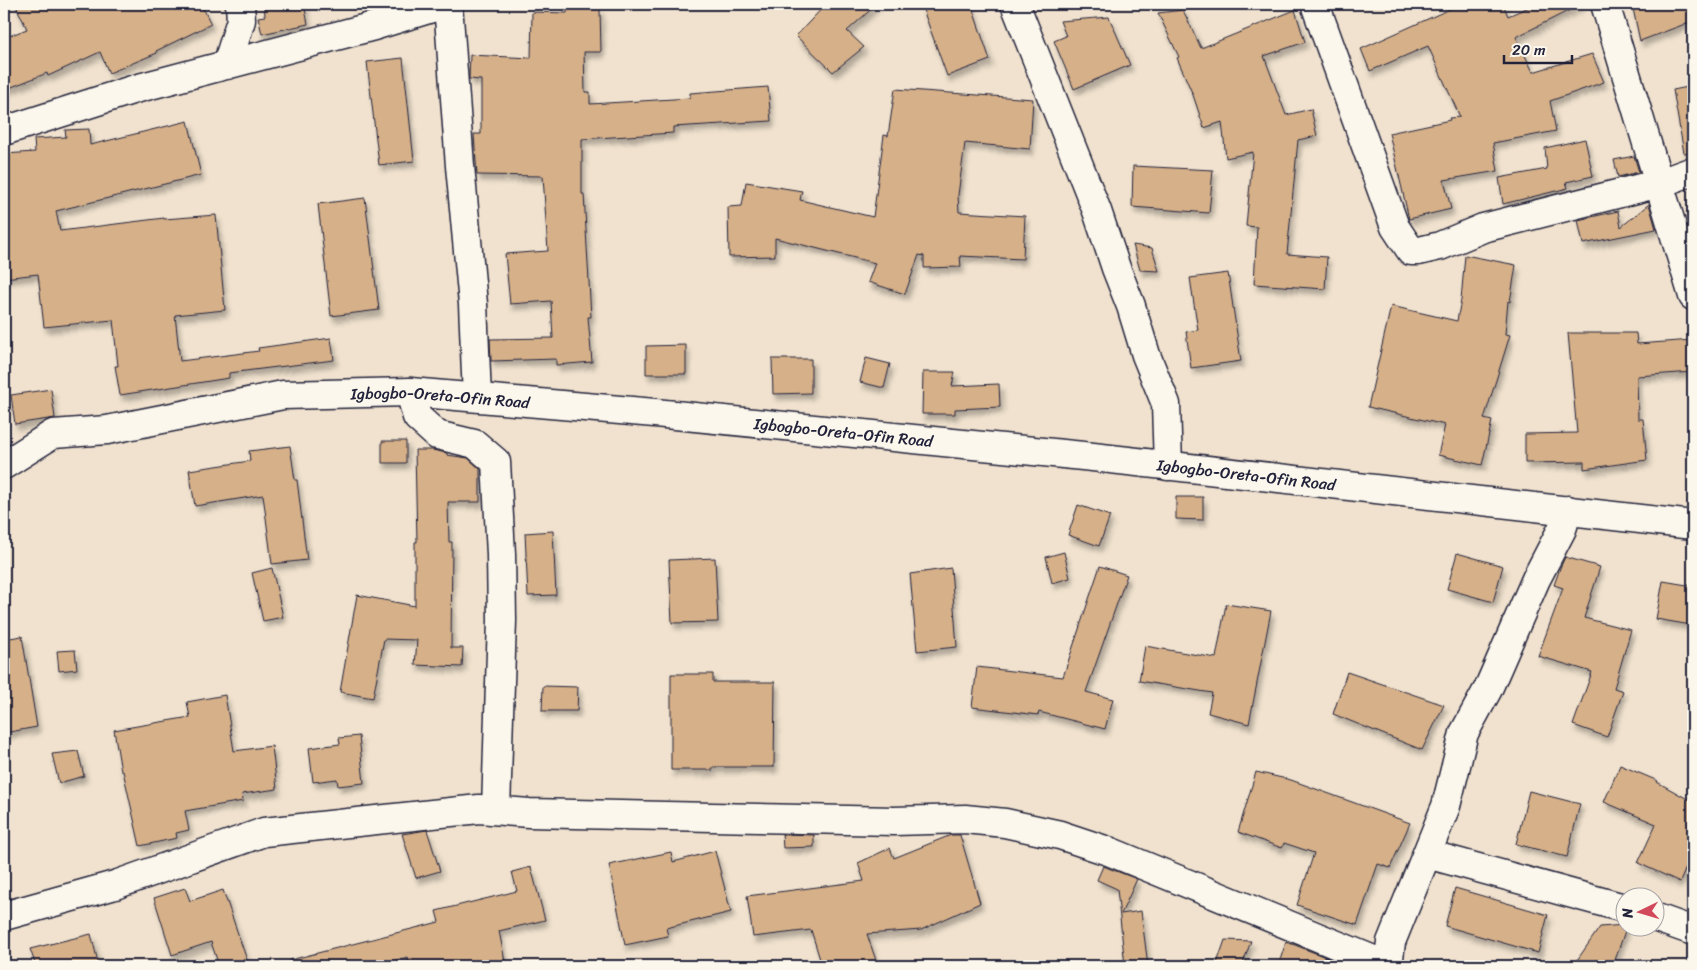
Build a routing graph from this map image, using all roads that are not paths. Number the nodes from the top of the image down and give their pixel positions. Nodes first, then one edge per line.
1 (447, 4) edge
2 (1015, 4) edge
3 (1315, 4) edge
4 (1605, 4) edge
5 (241, 12) edge
6 (270, 53) junction
7 (227, 65) junction
8 (4, 131) edge
9 (1693, 171) edge
10 (1660, 183) junction
11 (1693, 296) edge
12 (410, 392) junction
13 (478, 398) junction
14 (4, 465) edge
15 (1168, 466) junction
16 (1568, 510) junction
17 (1693, 525) edge
18 (496, 810) junction
19 (1427, 854) junction
20 (1614, 905) edge
21 (4, 916) edge
22 (1664, 921) edge
23 (1693, 931) edge
24 (1388, 966) edge

1 - 6 street
1 - 13 street
2 - 15 street
3 - 10 street
4 - 10 street
5 - 6 street
5 - 7 street
6 - 7 street
7 - 8 street
9 - 10 street
10 - 11 street
12 - 13 street, Igbogbo-Oreta-Ofin Road
12 - 14 street, Igbogbo-Oreta-Ofin Road
12 - 18 street
13 - 15 street, Igbogbo-Oreta-Ofin Road
15 - 16 street, Igbogbo-Oreta-Ofin Road
16 - 17 street, Igbogbo-Oreta-Ofin Road
16 - 19 street
18 - 21 street
18 - 24 street
19 - 20 street
19 - 24 street
22 - 23 street

